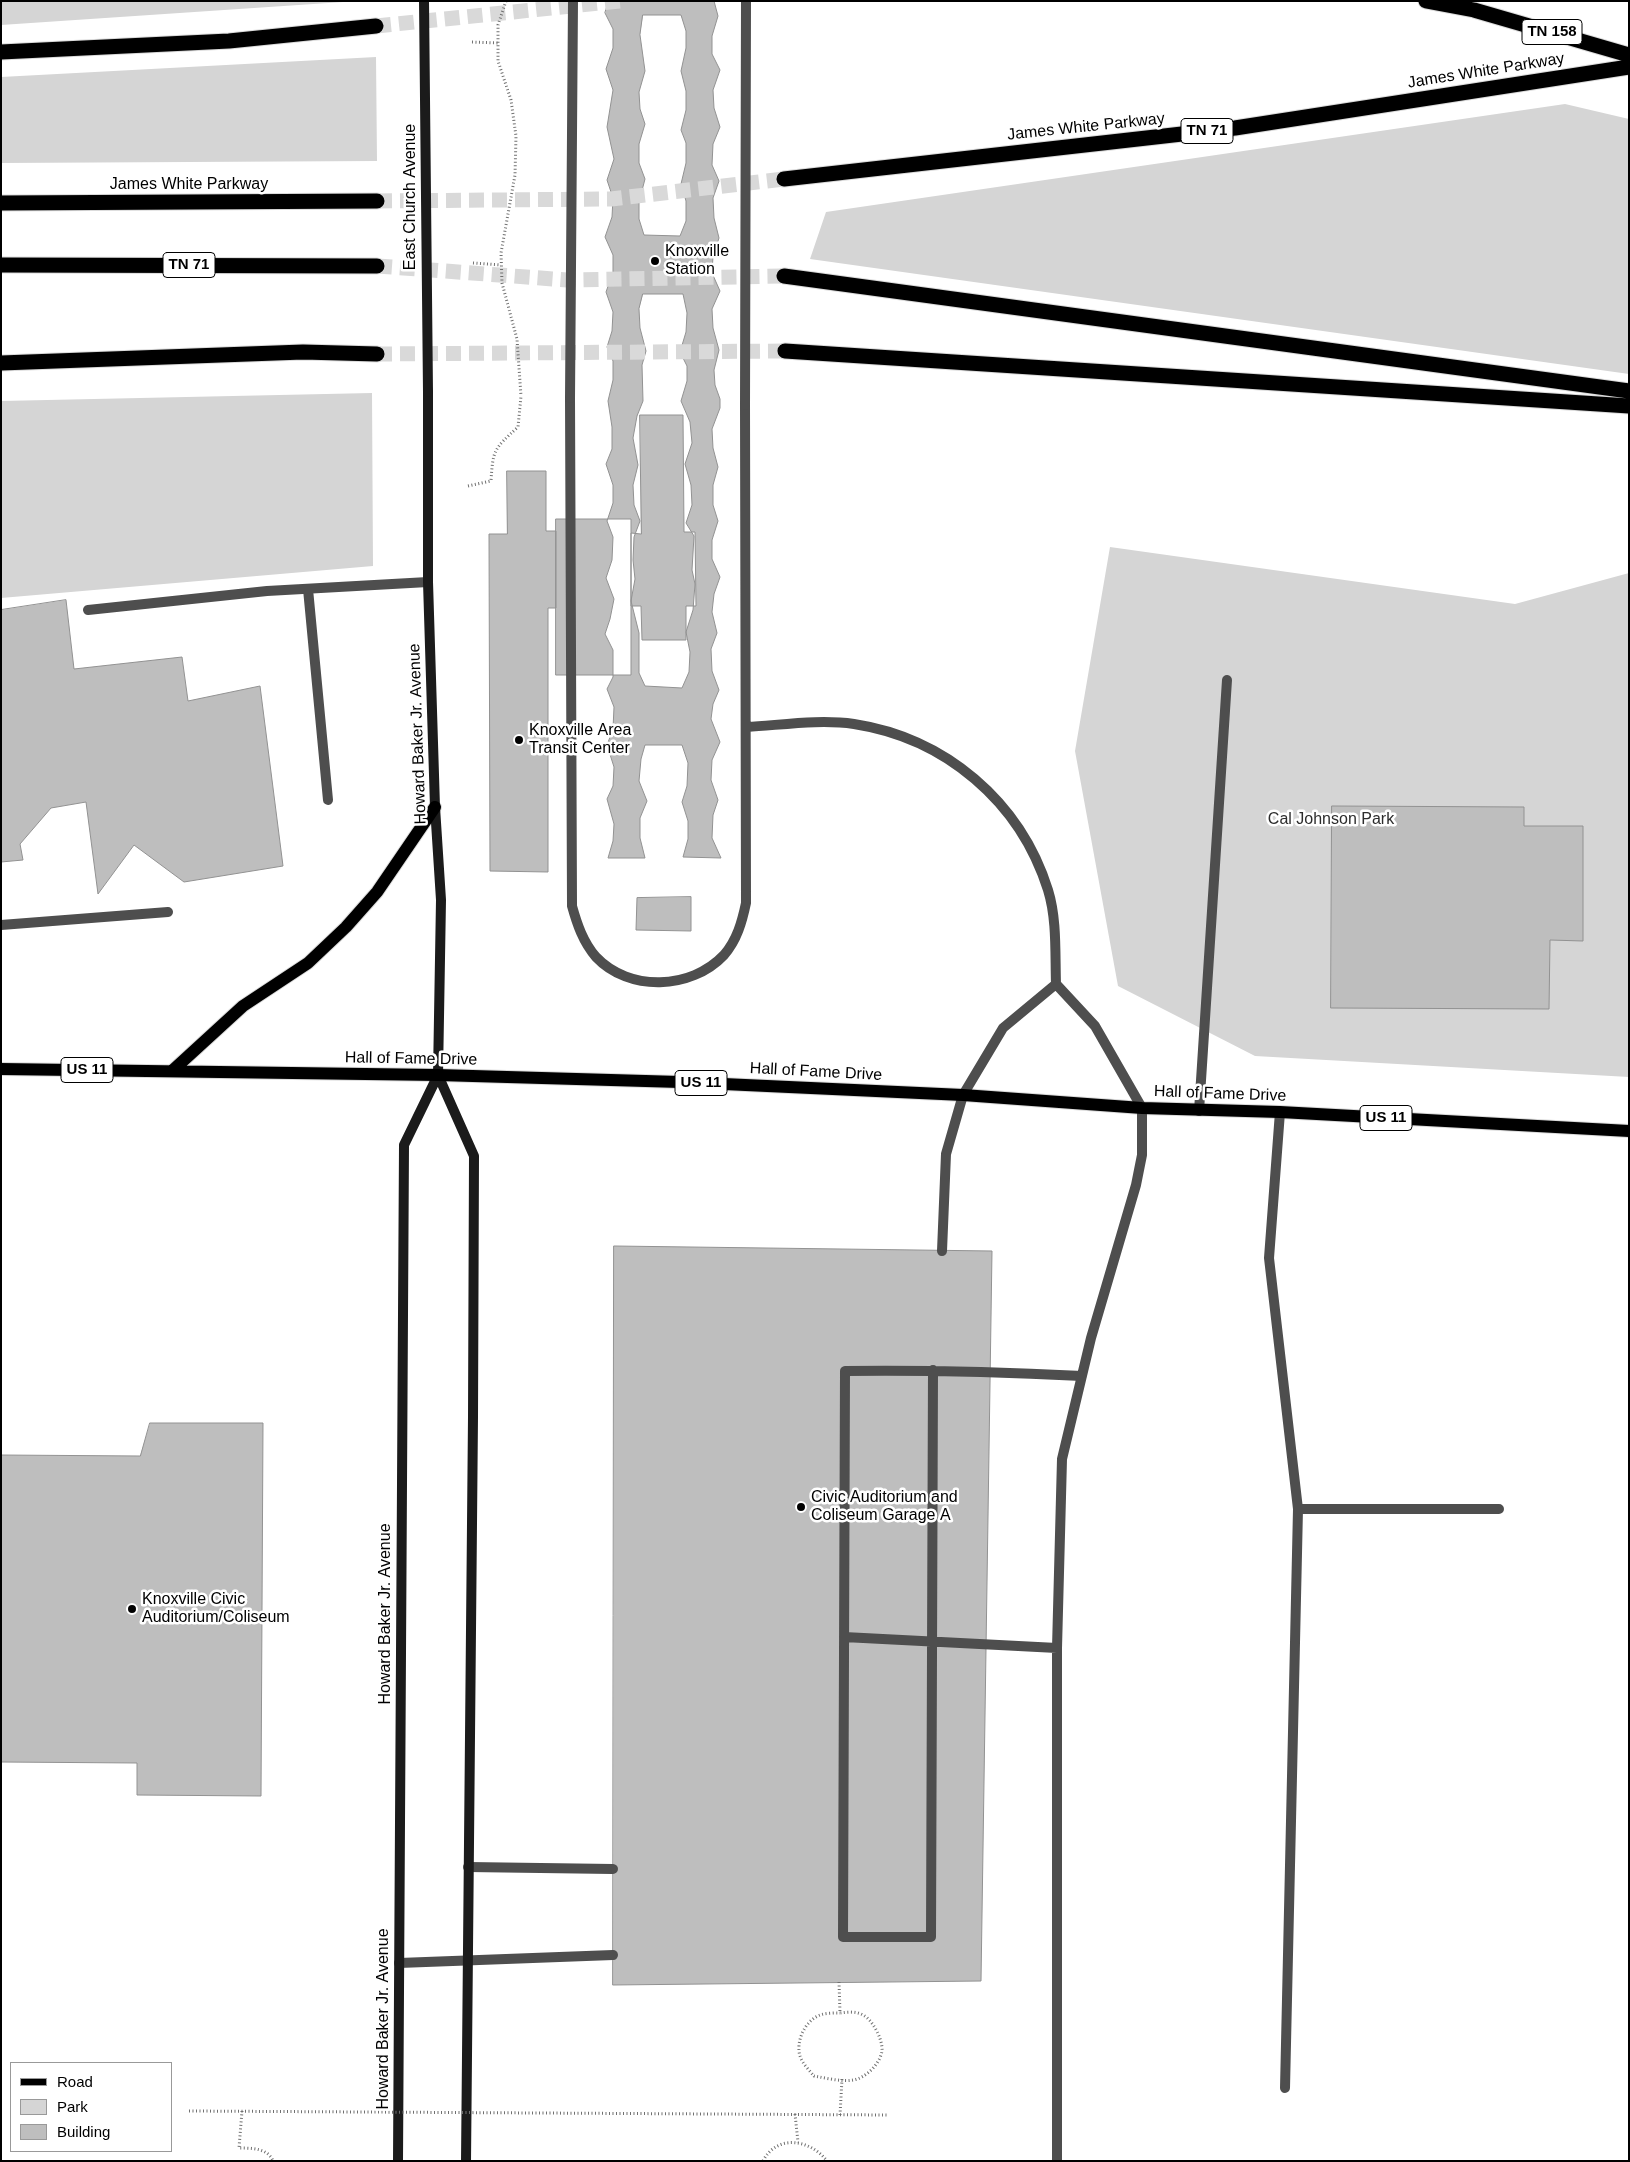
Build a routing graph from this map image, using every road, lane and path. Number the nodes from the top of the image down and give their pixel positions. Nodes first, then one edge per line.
1 (424, 1) edge
2 (506, 1) edge
3 (573, 1) edge
4 (746, 1) edge
5 (1426, 1) edge
6 (376, 26) tunnel mouth
7 (472, 42) dead end
8 (498, 43) junction
9 (1, 52) edge
10 (1629, 55) edge
11 (1629, 66) edge
12 (784, 179) tunnel mouth
13 (377, 201) tunnel mouth
14 (1, 203) edge
15 (473, 262) dead end
16 (1, 265) edge
17 (501, 265) junction
18 (377, 266) tunnel mouth
19 (784, 276) tunnel mouth
20 (784, 351) tunnel mouth
21 (378, 354) tunnel mouth
22 (1, 363) edge
23 (1629, 391) edge
24 (428, 392) joint
25 (1629, 406) edge
26 (468, 486) dead end
27 (428, 582) junction
28 (308, 589) junction
29 (88, 610) dead end
30 (1227, 680) dead end
31 (747, 727) junction
32 (328, 800) dead end
33 (435, 807) junction
34 (168, 912) dead end
35 (1, 925) edge
36 (1056, 984) junction
37 (1, 1070) edge
38 (172, 1071) junction
39 (438, 1075) junction
40 (963, 1095) junction
41 (1142, 1108) junction
42 (1199, 1111) junction
43 (1280, 1112) junction
44 (1629, 1130) edge
45 (942, 1251) dead end
46 (933, 1370) junction
47 (1082, 1376) junction
48 (1298, 1509) junction
49 (1499, 1509) dead end
50 (844, 1637) junction
51 (932, 1641) junction
52 (1056, 1648) junction
53 (468, 1867) junction
54 (613, 1869) dead end
55 (613, 1956) dead end
56 (468, 1961) junction
57 (399, 1963) junction
58 (840, 1982) dead end
59 (840, 2013) junction
60 (842, 2079) junction
61 (1285, 2088) dead end
62 (242, 2110) junction
63 (188, 2111) dead end
64 (795, 2114) junction
65 (840, 2114) junction
66 (888, 2115) dead end
67 (798, 2142) junction
68 (272, 2161) edge
69 (398, 2161) edge
70 (466, 2161) edge
71 (762, 2161) edge
72 (827, 2161) edge
73 (1057, 2161) edge

1 - 24 street, East Church Avenue, bridge
2 - 8 path, bridge
3 - 31 lane, bridge
4 - 31 lane, bridge
5 - 10 highway, TN 158
6 - 9 highway
7 - 8 path
8 - 17 path, bridge
11 - 12 highway, James White Parkway / TN 71
13 - 14 highway, James White Parkway
15 - 17 path
16 - 18 highway, TN 71
17 - 26 path, bridge
19 - 23 highway
20 - 25 highway
21 - 22 highway
24 - 27 street, Howard Baker Jr. Avenue
27 - 28 lane
27 - 33 street, Howard Baker Jr. Avenue
28 - 29 lane
28 - 32 lane
30 - 42 lane
31 - 36 lane
33 - 38 main road
33 - 39 street, Howard Baker Jr. Avenue
34 - 35 lane
36 - 40 lane
36 - 41 lane
37 - 38 main road, Hall of Fame Drive / US 11
38 - 39 main road, Hall of Fame Drive / US 11
39 - 40 main road, Hall of Fame Drive / US 11
39 - 53 street, Howard Baker Jr. Avenue
39 - 57 street, Howard Baker Jr. Avenue
40 - 41 main road, Hall of Fame Drive / US 11
40 - 45 lane
41 - 42 main road, Hall of Fame Drive / US 11
41 - 47 lane
42 - 43 main road, Hall of Fame Drive / US 11
43 - 44 main road, Hall of Fame Drive / US 11
43 - 48 lane
46 - 47 lane
46 - 50 lane
46 - 51 lane
47 - 52 lane
48 - 49 lane
48 - 61 lane
50 - 51 lane
50 - 51 lane
51 - 52 lane
52 - 73 lane
53 - 54 lane
53 - 56 street, Howard Baker Jr. Avenue
55 - 56 lane
56 - 57 lane
56 - 70 street, Howard Baker Jr. Avenue
57 - 69 street, Howard Baker Jr. Avenue
58 - 59 path
59 - 60 path
59 - 60 path
60 - 65 path
62 - 63 path, bridge
62 - 64 path, bridge
62 - 68 path
64 - 65 path, bridge
64 - 67 path
65 - 66 path, bridge
67 - 71 path
67 - 72 path

